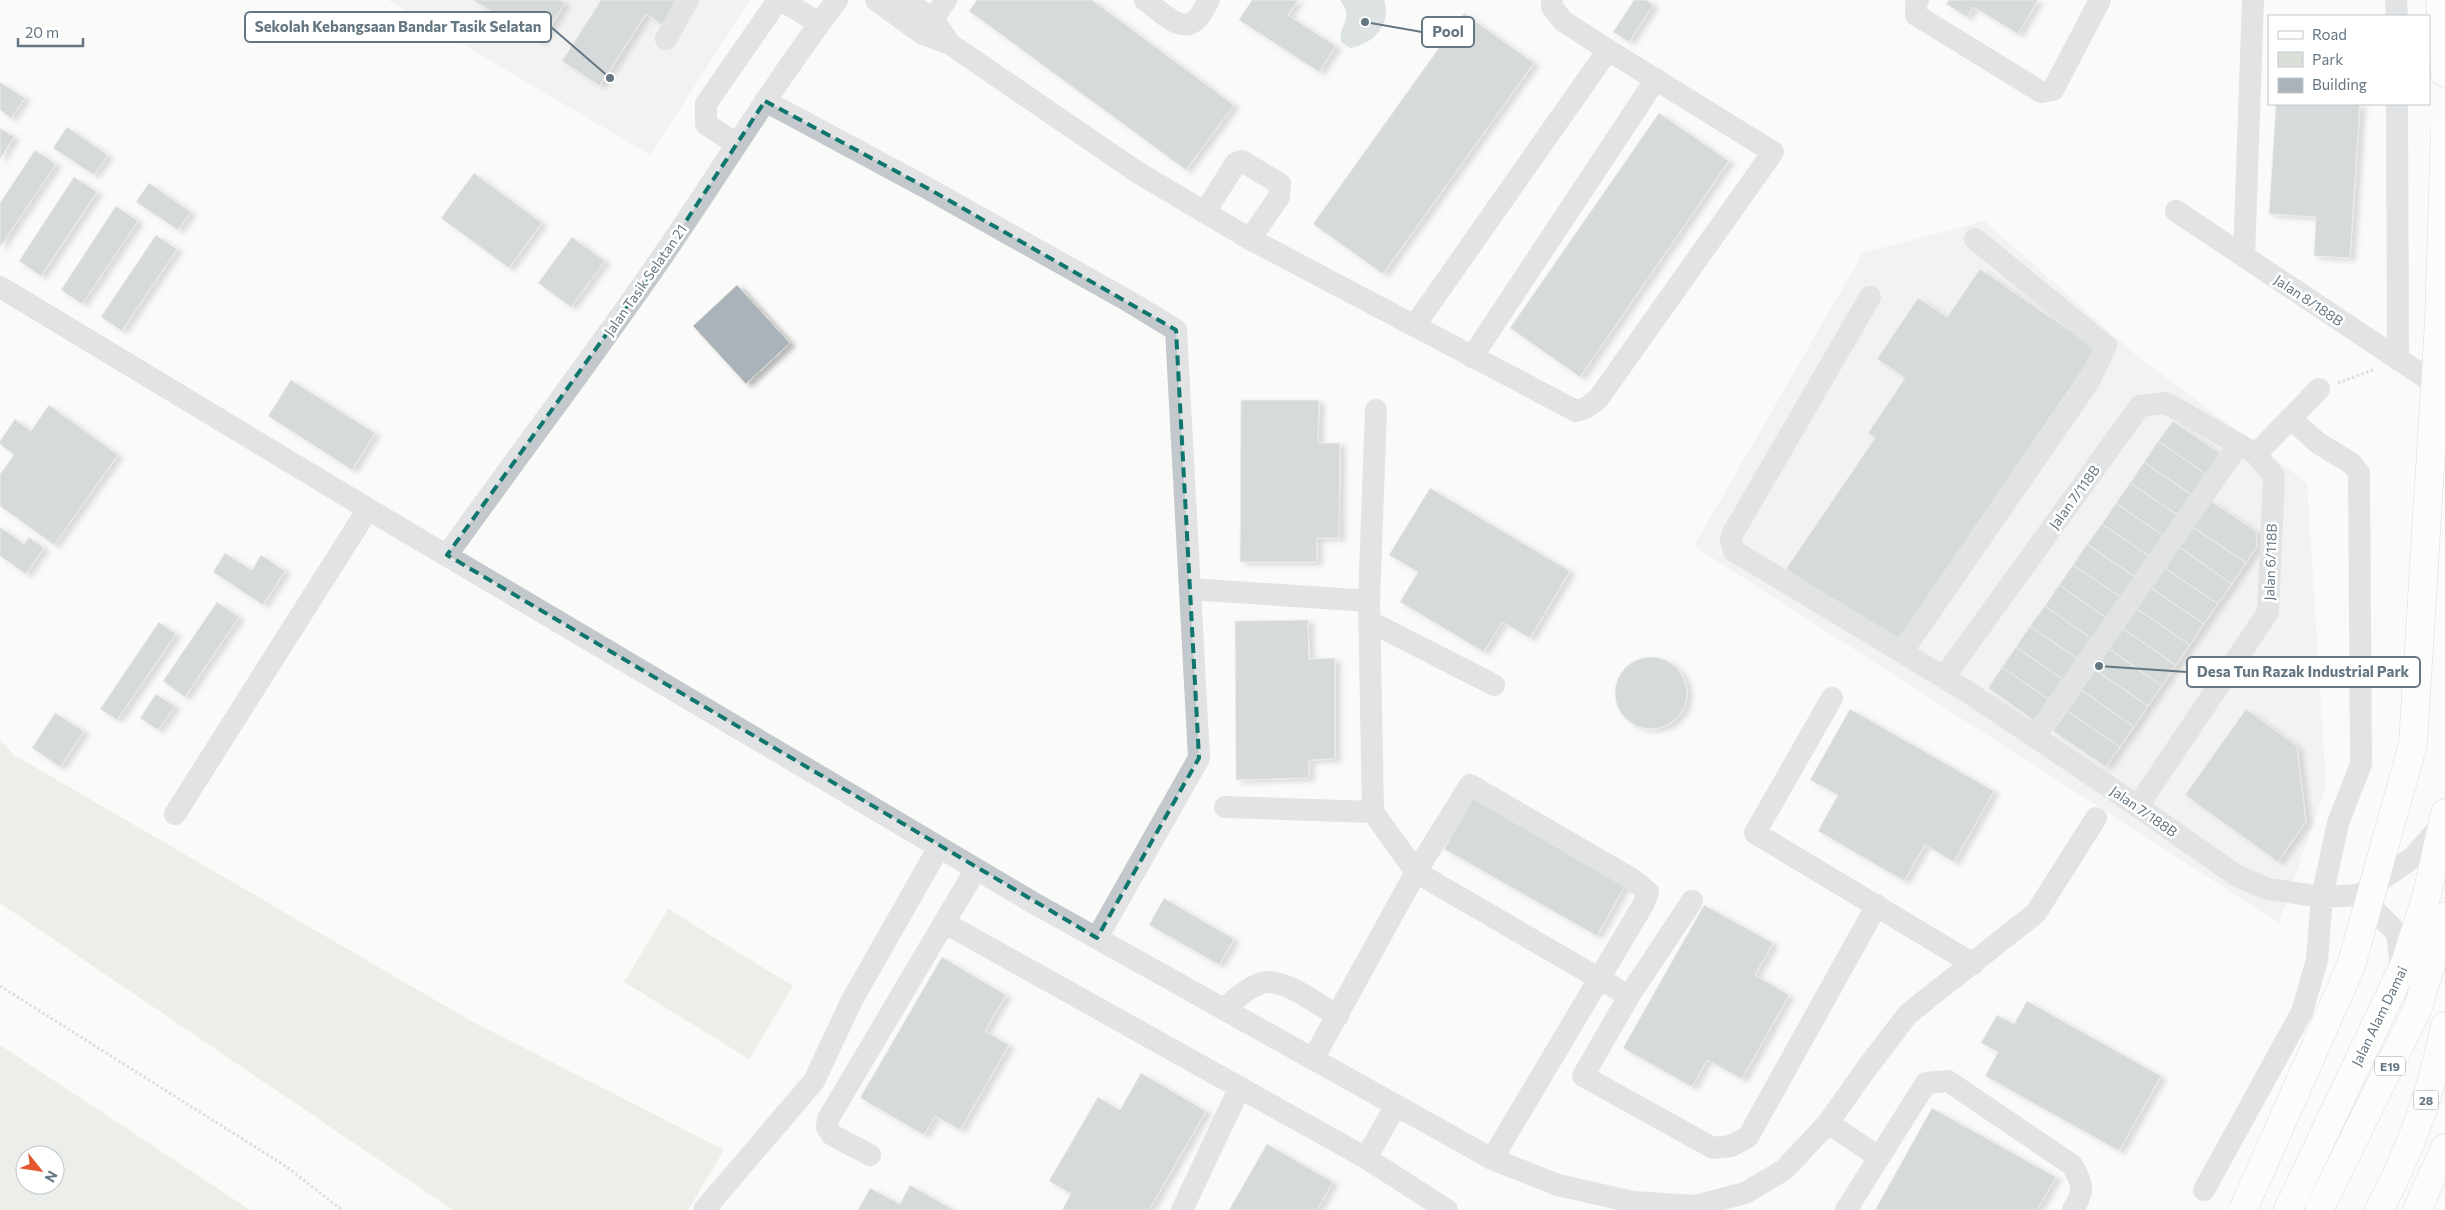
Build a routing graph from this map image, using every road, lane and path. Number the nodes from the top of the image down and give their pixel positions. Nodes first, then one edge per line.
1 (688, 0) edge
2 (780, 0) edge
3 (837, 0) edge
4 (876, 0) edge
5 (904, 0) edge
6 (946, 0) edge
7 (1146, 0) edge
8 (1209, 0) edge
9 (1552, 0) edge
10 (1918, 0) edge
11 (2100, 0) edge
12 (2396, 0) edge
13 (2440, 0) edge
14 (2258, 11) edge
15 (2397, 15) edge
16 (819, 23) junction
17 (928, 27) junction
18 (666, 39) dead end
19 (1608, 50) junction
20 (2445, 73) edge
21 (1656, 79) junction
22 (765, 101) junction
23 (2397, 105) edge
24 (2445, 130) edge
25 (736, 144) junction
26 (2176, 211) dead end
27 (1205, 212) junction
28 (1250, 239) junction
29 (1975, 239) dead end
30 (2244, 257) junction
31 (0, 287) edge
32 (1870, 298) dead end
33 (1415, 325) junction
34 (1472, 357) junction
35 (2398, 360) junction
36 (2445, 384) edge
37 (2319, 389) joint
38 (1376, 410) dead end
39 (2290, 418) junction
40 (2247, 449) junction
41 (368, 509) junction
42 (447, 555) junction
43 (1190, 589) junction
44 (1370, 611) junction
45 (1902, 652) junction
46 (1944, 677) junction
47 (1494, 685) dead end
48 (1832, 698) dead end
49 (2035, 737) junction
50 (2138, 806) junction
51 (1225, 807) dead end
52 (1373, 812) junction
53 (175, 814) dead end
54 (2096, 818) dead end
55 (2444, 819) edge
56 (938, 847) junction
57 (976, 869) junction
58 (1416, 872) junction
59 (2360, 896) junction
60 (2322, 897) junction
61 (1692, 900) dead end
62 (1876, 906) junction
63 (2445, 916) edge
64 (944, 923) junction
65 (1097, 938) junction
66 (1973, 964) junction
67 (2402, 970) junction
68 (1599, 978) junction
69 (0, 986) edge
70 (1628, 996) junction
71 (1224, 1008) junction
72 (1338, 1016) junction
73 (2445, 1026) edge
74 (1313, 1060) junction
75 (1240, 1087) junction
76 (1396, 1105) junction
77 (1828, 1124) junction
78 (2445, 1148) edge
79 (870, 1155) dead end
80 (1877, 1156) junction
81 (1366, 1158) junction
82 (1492, 1158) junction
83 (2204, 1190) dead end
84 (342, 1210) edge
85 (704, 1210) edge
86 (1182, 1210) edge
87 (1447, 1210) edge
88 (1846, 1210) edge
89 (2073, 1210) edge
90 (2243, 1210) edge
91 (2288, 1210) edge
92 (2319, 1210) edge
93 (2379, 1210) edge
94 (2417, 1210) edge

1 - 18 street
2 - 16 street
2 - 25 street
3 - 16 street, Jalan Tasik Selatan 21
4 - 17 street
5 - 17 street
6 - 17 street
7 - 8 street
9 - 19 street
10 - 11 street
12 - 15 street
13 - 20 main road
14 - 30 street
16 - 22 street, Jalan Tasik Selatan 21
17 - 27 street
19 - 21 street
19 - 33 street
21 - 34 street
21 - 34 street
22 - 25 street, Jalan Tasik Selatan 21
22 - 43 street
23 - 35 street
24 - 90 main road, bridge
25 - 42 street, Jalan Tasik Selatan 21
26 - 30 street, Jalan 8/188B
27 - 28 street
27 - 28 street
28 - 33 street
29 - 45 street
30 - 35 street, Jalan 8/188B
31 - 41 street
32 - 45 street, Jalan 7/188B
33 - 34 street
35 - 36 street, Jalan 8/188B
35 - 37 path
37 - 39 street
38 - 44 street
39 - 40 street
39 - 60 street
40 - 46 street, Jalan 7/118B
40 - 49 street
40 - 50 street, Jalan 6/118B
41 - 42 street
41 - 53 street
42 - 56 street
43 - 44 street
43 - 65 street
44 - 47 street
44 - 52 street
45 - 46 street, Jalan 7/188B
46 - 49 street, Jalan 7/188B
48 - 62 street
49 - 50 street, Jalan 7/188B
50 - 60 street, Jalan 7/188B
51 - 52 street
52 - 58 street
54 - 66 street
55 - 59 street
55 - 67 main road, Jalan Alam Damai
56 - 57 street
56 - 85 street
57 - 64 street
57 - 65 street
58 - 68 street
58 - 68 street
58 - 72 street
59 - 60 street, Jalan 7/188B
59 - 67 street
60 - 83 street
61 - 70 street
62 - 66 street
62 - 70 street
63 - 92 main road, E19
64 - 75 street
64 - 79 street
65 - 71 street
66 - 77 street
67 - 91 main road, Jalan Alam Damai
68 - 70 street
68 - 82 street
69 - 84 path
71 - 72 street
71 - 74 street
72 - 74 street
73 - 93 main road, 28
74 - 76 street
75 - 81 street
75 - 86 street
76 - 81 street
76 - 82 street
77 - 80 street
77 - 82 street
78 - 94 main road
80 - 88 street
80 - 89 street
81 - 87 street

